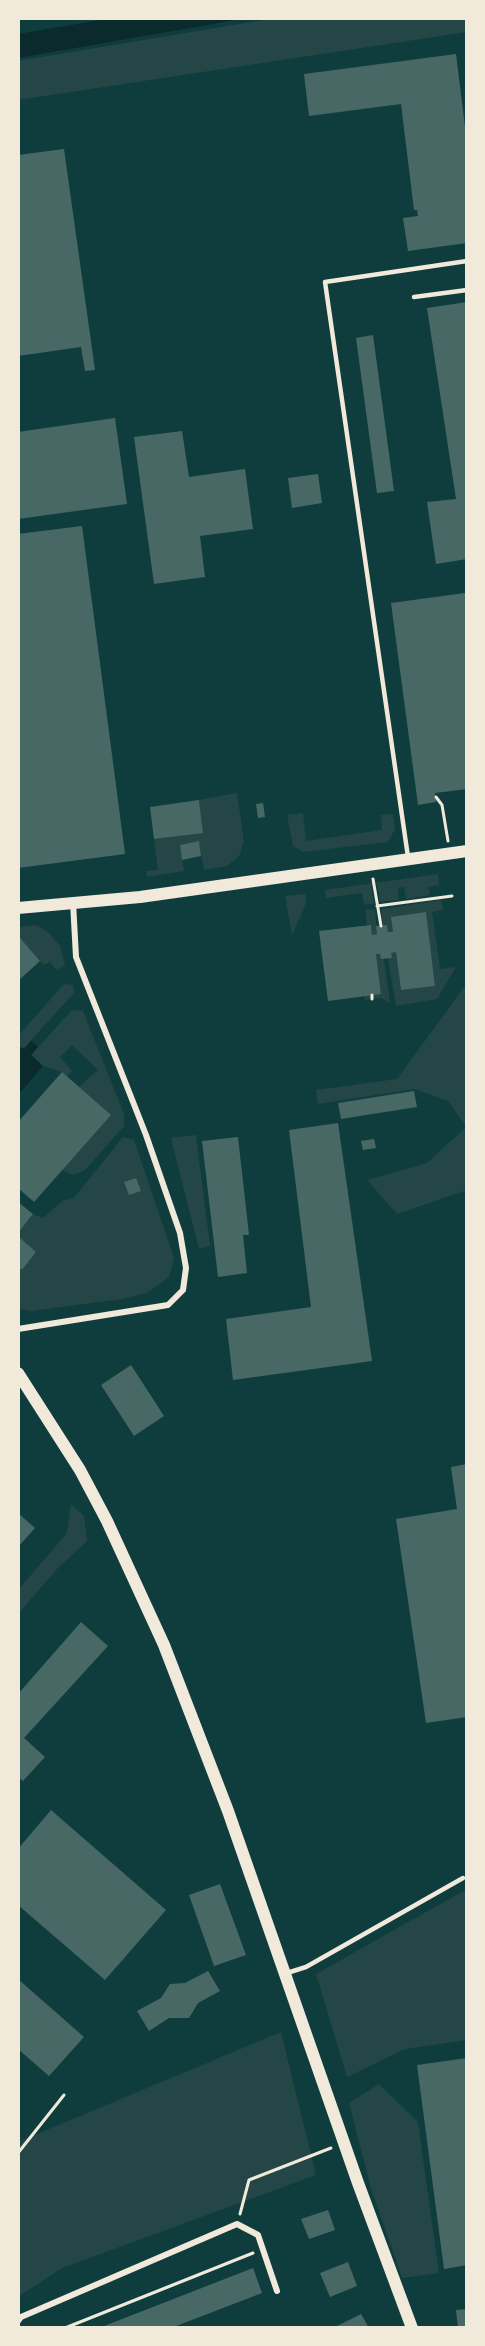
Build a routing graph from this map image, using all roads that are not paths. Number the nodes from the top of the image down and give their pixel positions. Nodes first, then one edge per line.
1 (467, 261) edge
2 (467, 290) edge
3 (414, 297) dead end
4 (467, 851) edge
5 (408, 860) junction
6 (74, 902) junction
7 (18, 908) edge
8 (18, 1329) edge
9 (18, 1373) edge
10 (463, 1878) dead end
11 (285, 1974) junction
12 (277, 2291) dead end
13 (18, 2321) edge
14 (412, 2328) edge

1 - 5 lane
2 - 3 lane
4 - 5 main road
5 - 6 main road
6 - 7 main road
6 - 8 street
9 - 11 main road
10 - 11 lane
11 - 14 main road
12 - 13 street

